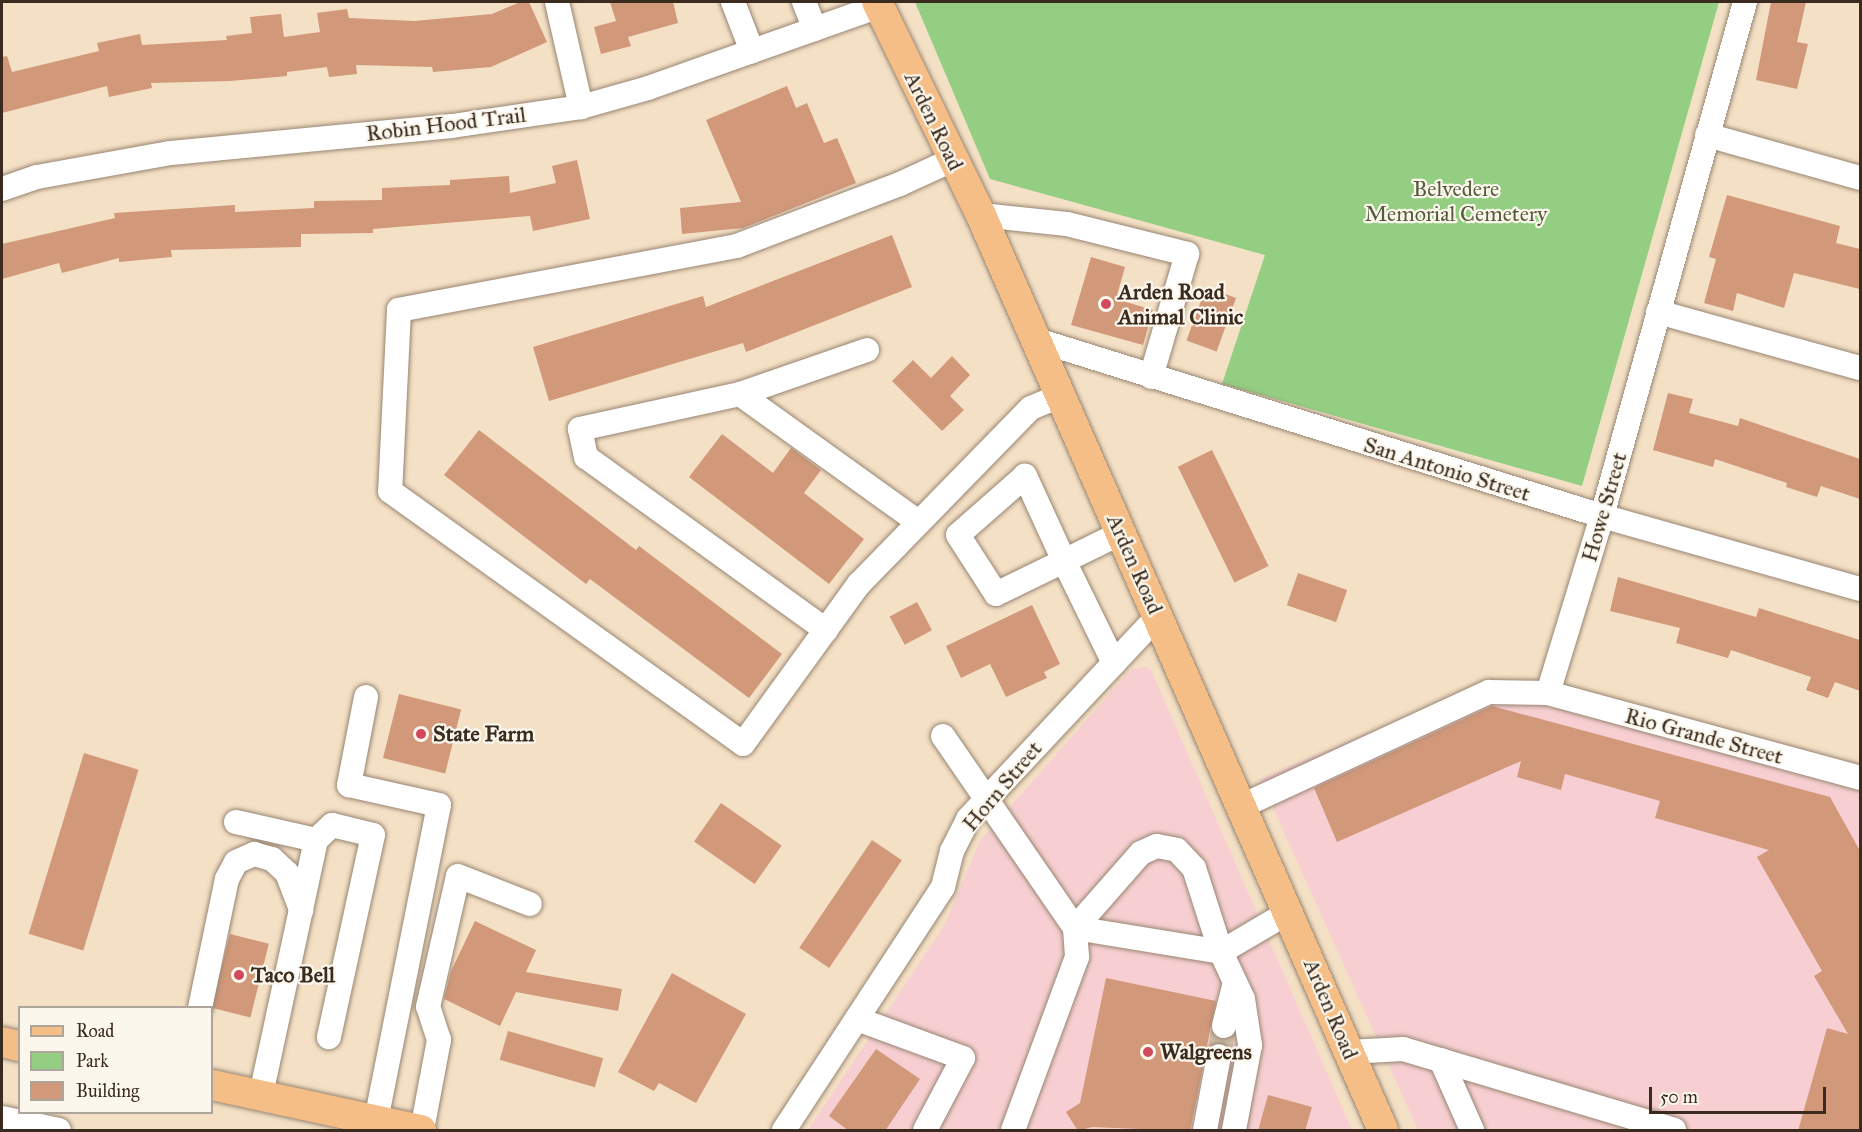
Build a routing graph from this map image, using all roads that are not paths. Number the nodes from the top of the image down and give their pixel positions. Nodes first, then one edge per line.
1 (557, 2) edge
2 (733, 2) edge
3 (804, 2) edge
4 (1745, 2) edge
5 (878, 4) edge
6 (815, 29) junction
7 (752, 51) junction
8 (581, 106) junction
9 (1707, 135) junction
10 (952, 160) junction
11 (1860, 178) edge
12 (2, 189) edge
13 (981, 216) junction
14 (1658, 312) junction
15 (1037, 340) junction
16 (867, 350) dead end
17 (1860, 368) edge
18 (1151, 377) junction
19 (740, 394) junction
20 (1061, 395) junction
21 (1602, 516) junction
22 (918, 522) junction
23 (1121, 533) junction
24 (1064, 561) junction
25 (1860, 589) edge
26 (1158, 616) junction
27 (826, 630) junction
28 (1114, 663) junction
29 (1548, 693) junction
30 (366, 698) dead end
31 (943, 736) dead end
32 (1860, 778) edge
33 (986, 798) junction
34 (1242, 807) junction
35 (236, 822) dead end
36 (316, 840) junction
37 (530, 904) dead end
38 (301, 910) junction
39 (1289, 912) junction
40 (1075, 928) junction
41 (1221, 952) junction
42 (1235, 982) junction
43 (200, 1006) edge
44 (857, 1019) junction
45 (1224, 1026) tunnel mouth
46 (329, 1036) dead end
47 (2, 1042) edge
48 (18, 1046) edge
49 (1349, 1052) junction
50 (1219, 1056) tunnel mouth
51 (1441, 1060) junction
52 (213, 1085) edge
53 (261, 1095) junction
54 (2, 1118) edge
55 (376, 1120) junction
56 (43, 1129) edge
57 (789, 1129) edge
58 (421, 1131) edge
59 (926, 1131) edge
60 (1013, 1131) edge
61 (1205, 1131) edge
62 (1234, 1131) edge
63 (1383, 1131) edge
64 (1472, 1131) edge
65 (1674, 1131) edge

1 - 8 street
2 - 7 street
3 - 6 street
4 - 9 street, Howe Street
5 - 6 street, Robin Hood Trail
5 - 10 main road, Arden Road
6 - 7 street, Robin Hood Trail
7 - 8 street, Robin Hood Trail
8 - 12 street, Robin Hood Trail
9 - 11 street
9 - 14 street, Howe Street
10 - 13 main road, Arden Road
10 - 27 street
13 - 15 main road, Arden Road
13 - 18 street
14 - 17 street
14 - 21 street, Howe Street
15 - 18 street, San Antonio Street
15 - 20 main road, Arden Road
16 - 19 street
18 - 21 street, San Antonio Street
19 - 22 street
19 - 27 street
20 - 22 street
20 - 23 main road, Arden Road
21 - 25 street, San Antonio Street
21 - 29 street, Howe Street
22 - 27 street
23 - 24 street
23 - 26 main road, Arden Road
24 - 24 street
24 - 28 street
26 - 28 street, Horn Street
26 - 34 main road, Arden Road
28 - 33 street, Horn Street
29 - 32 street, Rio Grande Street
29 - 34 street
30 - 55 street
31 - 33 street
33 - 40 street
33 - 44 street, Horn Street
34 - 39 main road, Arden Road
35 - 36 street
36 - 38 street
36 - 46 street
37 - 58 street
38 - 43 street
38 - 53 street
39 - 41 street
39 - 49 main road, Arden Road
40 - 41 street
40 - 41 street
40 - 60 street
41 - 42 street
42 - 45 street
42 - 62 street
44 - 57 street, Horn Street
44 - 59 street
47 - 48 main road
49 - 51 street
49 - 63 main road, Arden Road
50 - 61 street
51 - 64 street
51 - 65 street
52 - 53 main road
53 - 55 main road
54 - 56 street
55 - 58 main road

